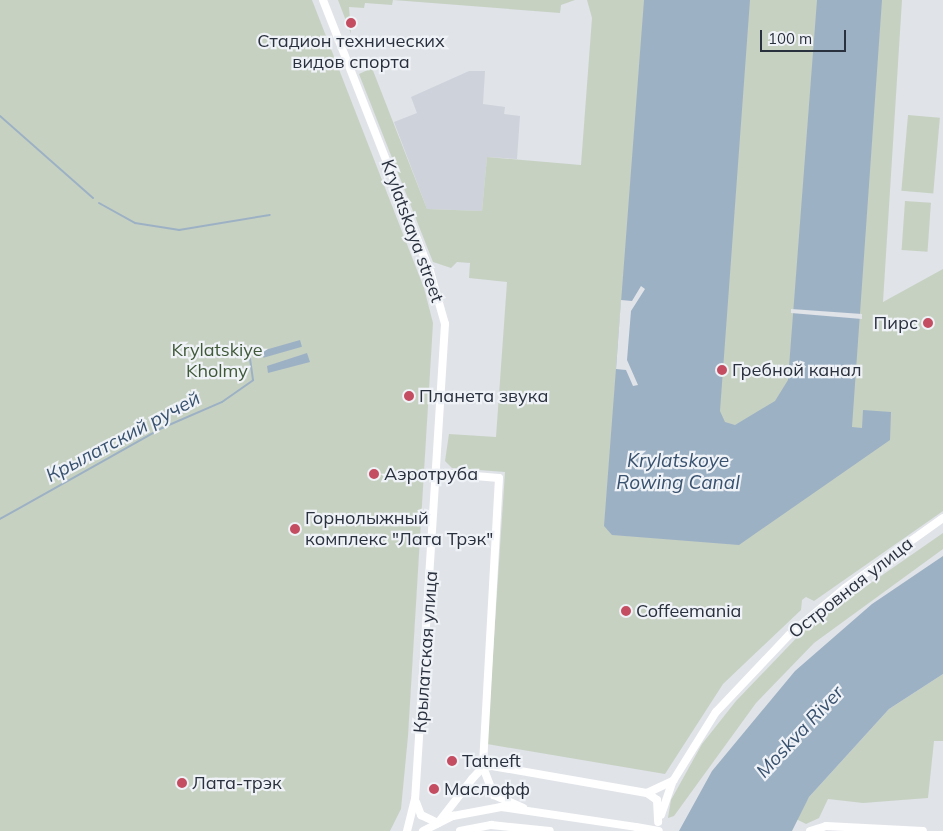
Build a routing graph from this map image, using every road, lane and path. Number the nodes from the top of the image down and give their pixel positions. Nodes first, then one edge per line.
1 (323, 0) edge
2 (439, 473) junction
3 (943, 518) edge
4 (483, 767) junction
5 (673, 781) junction
6 (647, 794) junction
7 (415, 798) junction
8 (523, 808) junction
9 (658, 822) junction
10 (438, 823) junction
11 (407, 831) edge
12 (423, 831) edge
13 (460, 831) edge
14 (550, 831) edge
15 (658, 831) edge
16 (810, 831) edge
17 (923, 831) edge

1 - 2 street, Krylatskaya street
2 - 4 street
2 - 7 street, Крылатская улица
3 - 5 street, Островная улица
4 - 6 street
4 - 8 street
4 - 10 street
5 - 6 street
5 - 9 street, Островная улица
6 - 9 street
7 - 10 street
7 - 11 street, Крылатская улица
8 - 10 street
8 - 15 street, bridge
9 - 15 street
10 - 12 street
13 - 14 street
16 - 17 street

